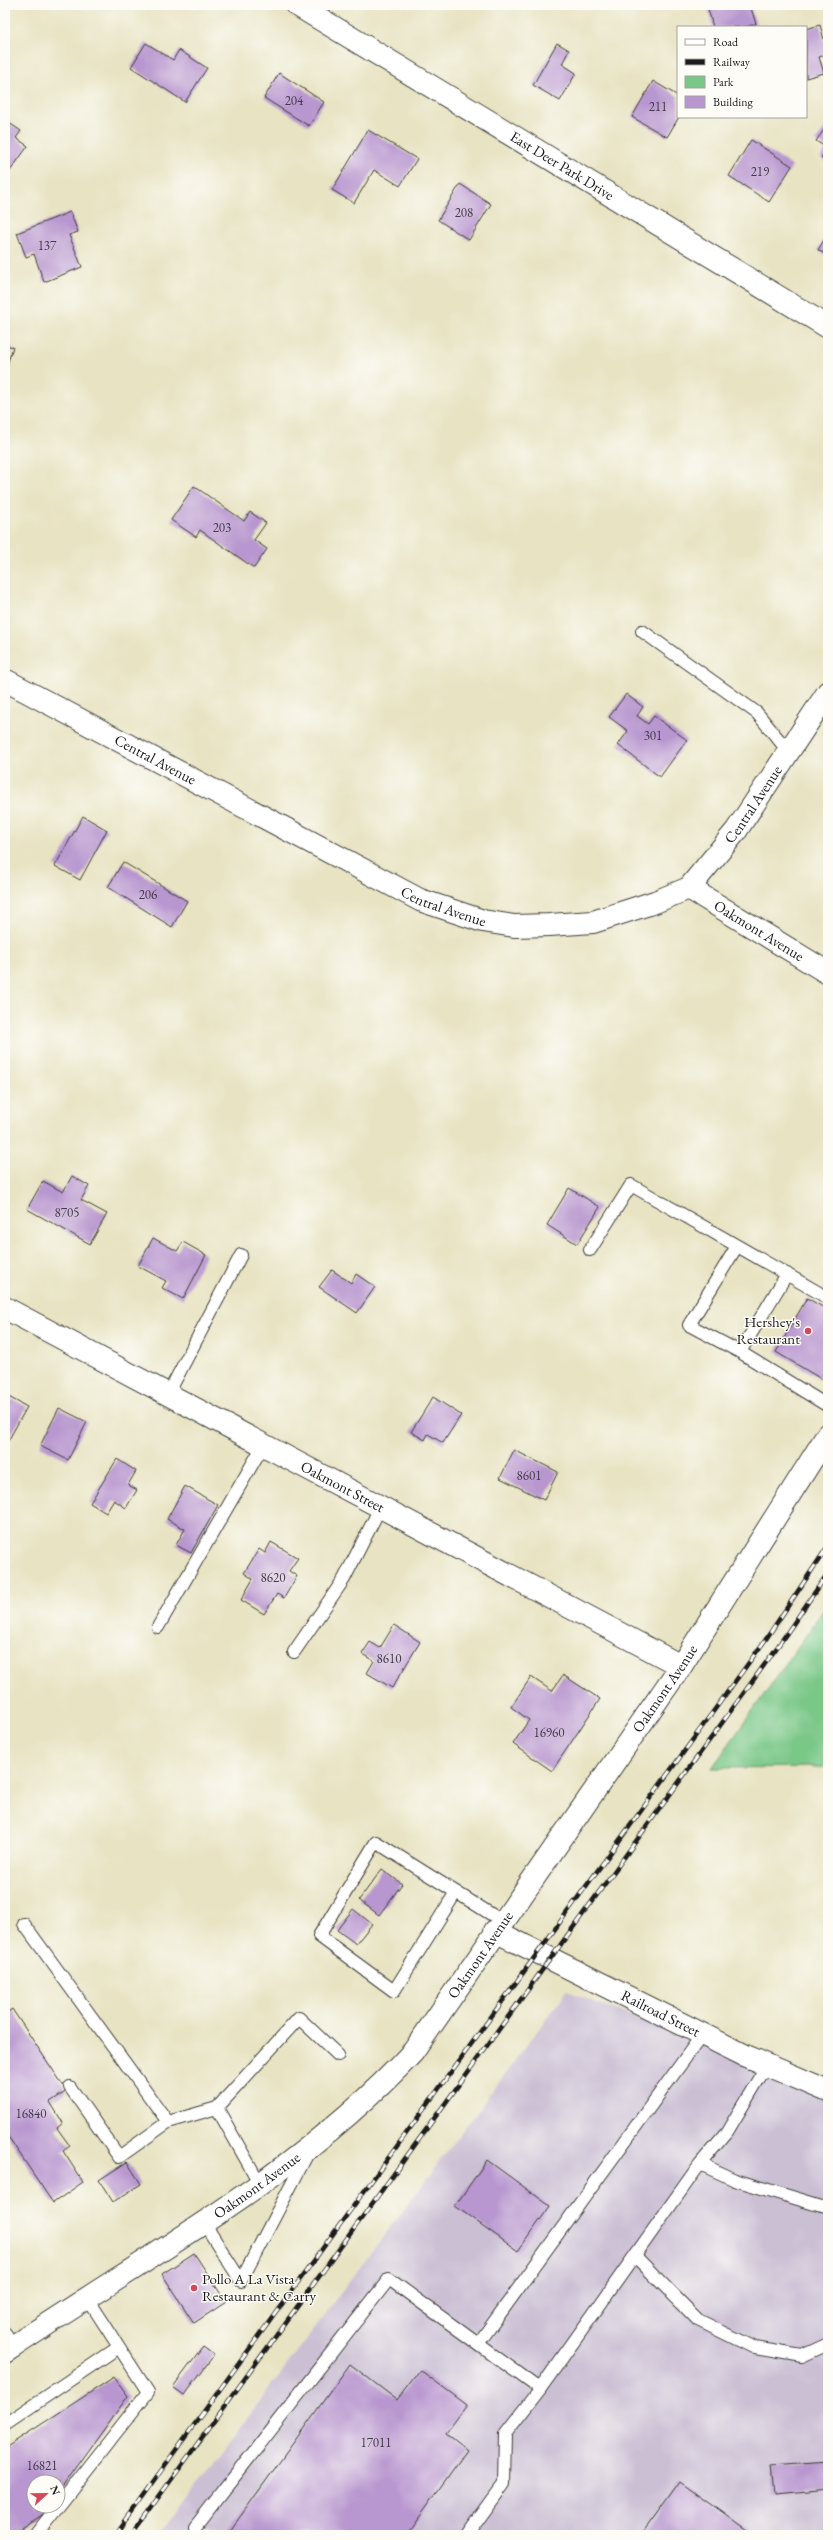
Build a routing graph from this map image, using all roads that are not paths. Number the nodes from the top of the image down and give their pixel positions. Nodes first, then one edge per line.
1 (297, 5) edge
2 (828, 327) edge
3 (642, 631) dead end
4 (5, 680) edge
5 (828, 692) edge
6 (788, 751) junction
7 (689, 888) junction
8 (828, 973) edge
9 (737, 1246) junction
10 (590, 1250) dead end
11 (241, 1255) dead end
12 (787, 1274) junction
13 (828, 1298) edge
14 (5, 1308) edge
15 (740, 1352) junction
16 (168, 1394) junction
17 (828, 1406) edge
18 (828, 1434) edge
19 (264, 1444) junction
20 (381, 1506) junction
21 (158, 1627) dead end
22 (294, 1652) dead end
23 (681, 1666) junction
24 (456, 1892) junction
25 (24, 1924) dead end
26 (499, 1926) junction
27 (702, 2035) junction
28 (338, 2055) dead end
29 (767, 2065) junction
30 (70, 2087) dead end
31 (828, 2091) edge
32 (217, 2108) junction
33 (168, 2122) junction
34 (310, 2148) junction
35 (700, 2164) junction
36 (260, 2184) junction
37 (828, 2208) edge
38 (204, 2223) junction
39 (634, 2256) junction
40 (88, 2299) junction
41 (8, 2344) edge
42 (478, 2344) junction
43 (828, 2344) edge
44 (119, 2347) junction
45 (540, 2389) junction
46 (5, 2424) edge
47 (66, 2496) edge
48 (52, 2514) edge
49 (195, 2527) dead end
50 (35, 2535) edge
51 (467, 2535) edge

1 - 2 street, East Deer Park Drive
3 - 6 lane
4 - 7 street, Central Avenue
5 - 6 street, Central Avenue
6 - 7 street, Central Avenue
7 - 8 street, Oakmont Avenue
9 - 10 lane
9 - 12 lane
9 - 15 lane
11 - 16 lane
12 - 13 lane
12 - 15 lane
14 - 16 street, Oakmont Street
15 - 17 lane
16 - 19 street, Oakmont Street
18 - 23 street, Oakmont Avenue
19 - 20 street, Oakmont Street
19 - 21 lane
20 - 22 lane
20 - 23 street, Oakmont Street
23 - 26 street, Oakmont Avenue
24 - 24 lane
24 - 26 lane
25 - 33 lane
26 - 27 street, Railroad Street
26 - 34 street, Oakmont Avenue
27 - 29 street, Railroad Street
27 - 42 lane
28 - 32 lane
29 - 31 street, Railroad Street
29 - 35 lane
30 - 33 lane
32 - 33 lane
32 - 36 lane
34 - 36 street, Oakmont Avenue
34 - 38 lane
35 - 37 lane
35 - 39 lane
36 - 38 street, Oakmont Avenue
38 - 40 street, Oakmont Avenue
39 - 43 lane
39 - 45 lane
40 - 41 street, Oakmont Avenue
40 - 44 lane
42 - 45 lane
42 - 49 lane
44 - 46 lane
44 - 47 lane
45 - 51 lane
48 - 50 lane

